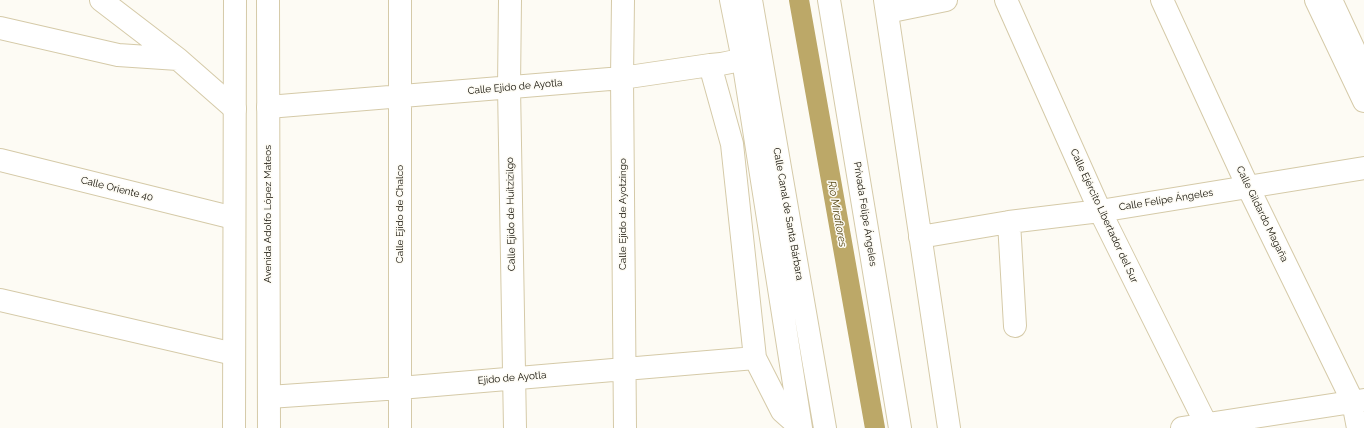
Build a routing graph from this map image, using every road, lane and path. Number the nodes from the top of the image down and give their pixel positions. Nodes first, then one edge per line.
1 (101, 0) edge
2 (235, 0) edge
3 (268, 0) edge
4 (400, 0) edge
5 (510, 0) edge
6 (623, 0) edge
7 (731, 0) edge
8 (751, 0) edge
9 (829, 0) edge
10 (946, 0) edge
11 (1006, 0) edge
12 (1162, 0) edge
13 (1316, 0) edge
14 (1330, 0) edge
15 (886, 6) edge
16 (0, 28) edge
17 (751, 56) junction
18 (178, 59) junction
19 (710, 65) junction
20 (1364, 71) edge
21 (622, 78) junction
22 (508, 87) junction
23 (400, 96) junction
24 (1364, 101) edge
25 (268, 107) junction
26 (235, 109) junction
27 (0, 160) edge
28 (1364, 168) edge
29 (1248, 187) junction
30 (1100, 211) junction
31 (234, 218) junction
32 (1009, 222) junction
33 (920, 237) junction
34 (0, 300) edge
35 (1015, 326) dead end
36 (234, 354) junction
37 (755, 358) junction
38 (624, 369) junction
39 (514, 378) junction
40 (400, 388) junction
41 (269, 397) junction
42 (1358, 401) edge
43 (1208, 426) edge
44 (234, 428) edge
45 (269, 428) edge
46 (400, 428) edge
47 (515, 428) edge
48 (625, 428) edge
49 (801, 428) edge
50 (825, 428) edge
51 (900, 428) edge
52 (949, 428) edge
53 (1182, 428) edge
54 (1358, 428) edge

1 - 18 main road
2 - 26 main road
3 - 25 main road, Avenida Adolfo López Mateos
4 - 23 main road, Calle Ejido de Chalco
5 - 22 main road, Calle Ejido de Huitzizilgo
6 - 21 main road, Calle Ejido de Ayotzingo
7 - 17 main road
8 - 17 main road, Calle Canal de Santa Bárbara
9 - 51 main road, Privada Felipe Ángeles
10 - 15 main road
11 - 30 main road, Calle Ejército Libertador del Sur
12 - 29 main road, Calle Gildardo Magaña
13 - 24 main road
14 - 20 main road
15 - 33 main road
16 - 18 main road
17 - 19 main road, Calle Ejido de Ayotla
17 - 49 main road
17 - 50 main road, Calle Canal de Santa Bárbara
18 - 26 main road
19 - 21 main road, Calle Ejido de Ayotla
19 - 37 main road
21 - 22 main road, Calle Ejido de Ayotla
21 - 38 main road, Calle Ejido de Ayotzingo
22 - 23 main road, Calle Ejido de Ayotla
22 - 39 main road, Calle Ejido de Huitzizilgo
23 - 25 main road, Calle Ejido de Ayotla
23 - 40 main road, Calle Ejido de Chalco
25 - 41 main road, Avenida Adolfo López Mateos
26 - 31 main road
27 - 31 main road, Calle Oriente 40
28 - 29 main road, Calle Felipe Ángeles
29 - 30 main road, Calle Felipe Ángeles
29 - 42 main road, Calle Gildardo Magaña
30 - 32 main road, Calle Felipe Ángeles
30 - 43 main road, Calle Ejército Libertador del Sur
31 - 36 main road
32 - 33 main road, Calle Felipe Ángeles
32 - 35 main road
33 - 52 main road
34 - 36 main road
36 - 44 main road
37 - 38 main road, Ejido de Ayotla
37 - 49 main road
38 - 39 main road, Ejido de Ayotla
38 - 48 main road, Calle Ejido de Ayotzingo
39 - 40 main road, Ejido de Ayotla
39 - 47 main road, Calle Ejido de Huitzizilgo
40 - 41 main road, Ejido de Ayotla
40 - 46 main road, Calle Ejido de Chalco
41 - 45 main road, Avenida Adolfo López Mateos
42 - 43 main road
42 - 54 main road, Calle Gildardo Magaña
43 - 53 main road

